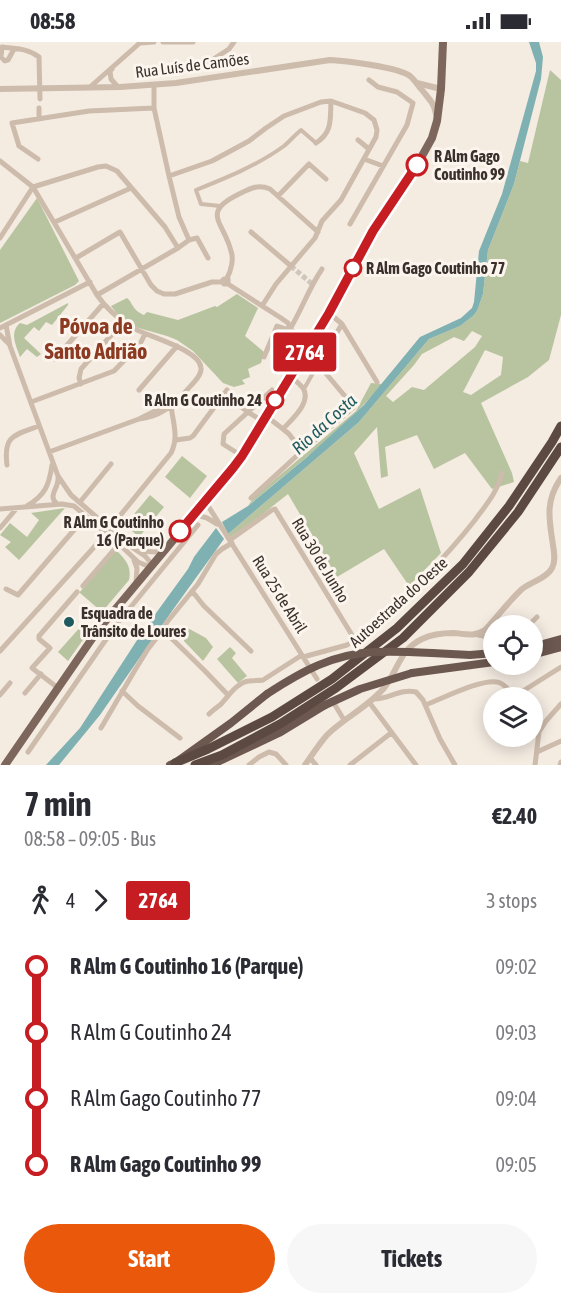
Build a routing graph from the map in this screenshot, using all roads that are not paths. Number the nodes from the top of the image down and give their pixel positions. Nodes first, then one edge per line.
1 (154, 42) edge
2 (163, 42) edge
3 (194, 42) edge
4 (234, 42) edge
5 (443, 42) edge
6 (140, 43) edge
7 (14, 48) dead end
8 (209, 62) dead end
9 (113, 68) junction
10 (441, 79) junction
11 (369, 80) dead end
12 (417, 83) junction
13 (154, 85) junction
14 (430, 86) junction
15 (90, 87) junction
16 (120, 87) junction
17 (40, 88) junction
18 (0, 89) edge
19 (441, 89) junction
20 (424, 93) junction
21 (40, 99) dead end
22 (331, 101) junction
23 (39, 108) dead end
24 (154, 108) junction
25 (39, 118) junction
26 (437, 121) junction
27 (358, 140) dead end
28 (316, 143) joint
29 (369, 149) junction
30 (38, 159) dead end
31 (364, 159) junction
32 (0, 161) edge
33 (383, 166) junction
34 (169, 176) junction
35 (326, 179) dead end
36 (33, 186) junction
37 (131, 188) junction
38 (278, 196) junction
39 (220, 206) junction
40 (55, 222) junction
41 (350, 224) dead end
42 (250, 232) dead end
43 (318, 232) junction
44 (0, 238) edge
45 (189, 240) junction
46 (178, 248) junction
47 (76, 258) junction
48 (208, 258) dead end
49 (291, 266) junction
50 (141, 269) junction
51 (322, 269) dead end
52 (226, 281) junction
53 (90, 282) junction
54 (97, 295) junction
55 (103, 304) junction
56 (262, 306) junction
57 (329, 313) junction
58 (342, 324) junction
59 (3, 327) edge
60 (292, 331) junction
61 (114, 332) dead end
62 (144, 334) junction
63 (0, 335) edge
64 (310, 343) junction
65 (10, 346) junction
66 (177, 346) junction
67 (264, 357) dead end
68 (55, 359) dead end
69 (318, 364) junction
70 (290, 376) junction
71 (377, 382) dead end
72 (81, 384) junction
73 (304, 389) junction
74 (140, 390) dead end
75 (272, 390) dead end
76 (31, 402) junction
77 (168, 408) junction
78 (248, 413) junction
79 (264, 419) junction
80 (39, 426) junction
81 (561, 426) edge
82 (283, 429) junction
83 (176, 440) junction
84 (561, 447) edge
85 (302, 451) junction
86 (49, 452) junction
87 (242, 456) junction
88 (53, 464) junction
89 (111, 464) dead end
90 (7, 465) dead end
91 (502, 473) dead end
92 (58, 476) junction
93 (561, 478) edge
94 (54, 490) junction
95 (69, 493) junction
96 (52, 497) junction
97 (251, 498) dead end
98 (205, 501) junction
99 (80, 502) junction
100 (60, 504) junction
101 (46, 505) junction
102 (24, 507) junction
103 (17, 508) junction
104 (0, 509) edge
105 (194, 514) junction
106 (86, 516) junction
107 (198, 525) dead end
108 (219, 525) junction
109 (0, 528) edge
110 (110, 528) junction
111 (106, 534) junction
112 (230, 541) junction
113 (119, 544) junction
114 (164, 550) junction
115 (138, 551) junction
116 (133, 557) junction
117 (150, 567) junction
118 (135, 584) junction
119 (83, 586) dead end
120 (6, 589) dead end
121 (192, 591) junction
122 (77, 592) dead end
123 (126, 596) junction
124 (135, 603) junction
125 (163, 630) junction
126 (478, 635) junction
127 (483, 636) edge
128 (561, 639) edge
129 (355, 640) junction
130 (543, 644) edge
131 (561, 647) edge
132 (0, 651) edge
133 (251, 651) dead end
134 (543, 652) edge
135 (483, 654) edge
136 (303, 656) junction
137 (483, 663) edge
138 (561, 667) edge
139 (41, 674) junction
140 (317, 679) dead end
141 (10, 683) dead end
142 (58, 688) junction
143 (122, 691) junction
144 (24, 693) dead end
145 (0, 695) edge
146 (228, 695) junction
147 (51, 698) junction
148 (371, 700) junction
149 (561, 704) edge
150 (61, 705) junction
151 (330, 705) junction
152 (425, 705) junction
153 (209, 714) dead end
154 (344, 720) junction
155 (100, 728) dead end
156 (391, 733) junction
157 (180, 738) dead end
158 (561, 741) edge
159 (28, 752) dead end
160 (537, 752) junction
161 (310, 758) junction
162 (172, 764) edge
163 (4, 765) edge
164 (195, 765) edge
165 (211, 765) edge
166 (249, 765) edge
167 (286, 765) edge
168 (305, 765) edge
169 (316, 765) edge
170 (350, 765) edge
171 (416, 765) edge
172 (455, 765) edge
173 (535, 765) edge

1 - 6 street
2 - 3 street
4 - 8 street
5 - 10 main road
6 - 9 street
7 - 17 street
9 - 15 street
9 - 16 street
10 - 14 street
10 - 19 main road
11 - 33 street
12 - 13 street, Rua Luís de Camões
12 - 14 street, Rua Luís de Camões
12 - 20 street, Rua Luís de Camões
13 - 16 street, Rua Luís de Camões
13 - 24 street
14 - 19 street, Rua Luís de Camões
15 - 16 street, Rua Luís de Camões
15 - 17 street, Rua Luís de Camões
17 - 18 street, Rua Luís de Camões
17 - 21 street
19 - 20 street
19 - 26 main road
20 - 26 street, Rua Luís de Camões
22 - 28 street
22 - 29 street
22 - 34 street
23 - 25 street
24 - 25 street
24 - 34 street
25 - 30 street
26 - 57 main road
27 - 29 street
28 - 39 street
29 - 31 street
31 - 33 street
31 - 43 street
32 - 36 street
33 - 41 street
34 - 45 street
35 - 38 street
36 - 37 street
36 - 40 street
36 - 44 street
37 - 40 street
37 - 46 street
38 - 39 street
38 - 43 street
39 - 52 street
40 - 47 street
42 - 49 street
43 - 49 street
45 - 46 street
45 - 48 street
46 - 50 street
47 - 50 street
47 - 53 street
49 - 56 street
50 - 52 street
50 - 54 street
51 - 60 street
52 - 56 street
53 - 54 street
53 - 59 street
54 - 55 street
55 - 62 street
55 - 68 street
56 - 60 street
57 - 58 street
57 - 64 main road
58 - 69 street
58 - 71 street
59 - 65 street
60 - 64 street
60 - 67 street
60 - 70 street
61 - 72 street
62 - 66 street
62 - 72 street
63 - 65 street
64 - 70 main road
65 - 76 street
66 - 74 street
66 - 77 street
69 - 73 street
69 - 85 street
70 - 73 street
70 - 79 main road
72 - 76 street
73 - 82 street
75 - 78 street
76 - 80 street
77 - 83 street
77 - 86 street
78 - 79 street
78 - 83 street
78 - 87 street
79 - 82 street
79 - 87 main road
80 - 86 street
80 - 90 street
81 - 162 highway, Autoestrada do Oeste
82 - 85 street
83 - 110 street
84 - 164 highway, Autoestrada do Oeste
85 - 97 street
86 - 88 street
87 - 98 main road
88 - 92 street
88 - 102 street
89 - 99 street
91 - 129 street
92 - 94 street
92 - 95 street
93 - 126 street
94 - 95 street
94 - 96 street
95 - 99 street
95 - 100 street
96 - 100 street
96 - 101 street
98 - 105 main road
98 - 108 street, Rua 25 de Abril
99 - 110 street
100 - 101 street
100 - 106 street
101 - 102 street
102 - 103 street
103 - 104 street
103 - 109 street
105 - 108 street, Rua 25 de Abril
105 - 114 main road
106 - 111 street
106 - 120 street
107 - 124 street
108 - 112 street, Rua 25 de Abril
110 - 115 street
111 - 113 street
111 - 132 street
112 - 121 street
112 - 129 street, Rua 30 de Junho
112 - 136 street, Rua 25 de Abril
113 - 116 street
113 - 119 street
114 - 115 street
114 - 117 main road
115 - 116 street
115 - 117 street
116 - 117 street
116 - 118 street
117 - 118 main road
118 - 123 main road
121 - 125 street
121 - 133 street
122 - 139 street
123 - 124 street
123 - 142 main road
124 - 150 street
125 - 143 street
125 - 146 street
126 - 127 street
126 - 148 street
128 - 130 highway
129 - 136 street
131 - 134 highway
135 - 162 highway, bridge
136 - 140 street, Rua 25 de Abril
136 - 146 street
137 - 151 highway, bridge
138 - 152 street
139 - 142 street
139 - 144 street
141 - 145 street
142 - 147 main road
143 - 155 street
143 - 157 street
146 - 153 street
147 - 150 street
147 - 163 main road
148 - 152 street
148 - 154 street
148 - 156 street
149 - 160 street
150 - 159 street
151 - 154 street
151 - 165 highway
152 - 172 street
154 - 161 street
156 - 170 street
156 - 171 street
158 - 160 street
160 - 173 street
161 - 168 street
161 - 169 street
166 - 167 street

